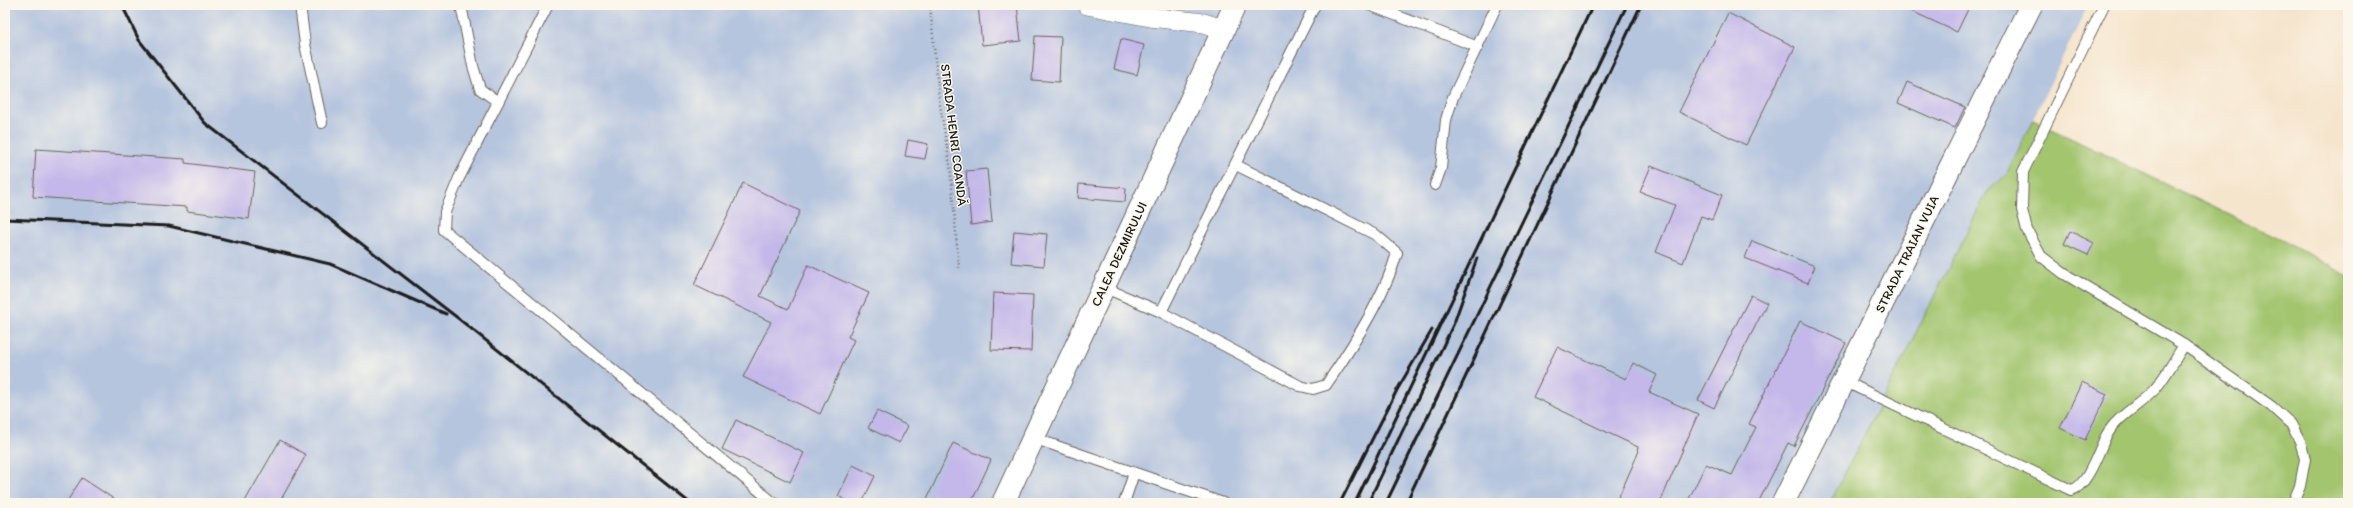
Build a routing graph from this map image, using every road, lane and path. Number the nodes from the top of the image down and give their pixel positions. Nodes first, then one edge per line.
1 (300, 5) edge
2 (461, 5) edge
3 (548, 5) edge
4 (930, 5) edge
5 (1087, 5) edge
6 (1235, 5) edge
7 (1315, 5) edge
8 (1369, 5) edge
9 (1497, 5) edge
10 (2031, 5) edge
11 (2104, 5) edge
12 (1151, 11) edge
13 (1223, 29) junction
14 (1478, 47) junction
15 (498, 102) junction
16 (322, 123) dead end
17 (1236, 165) junction
18 (1435, 185) dead end
19 (959, 268) dead end
20 (1103, 287) junction
21 (1161, 312) junction
22 (2184, 345) junction
23 (1844, 381) junction
24 (1034, 438) junction
25 (1134, 473) junction
26 (774, 503) edge
27 (1003, 503) edge
28 (1124, 503) edge
29 (1223, 503) edge
30 (1783, 503) edge
31 (2292, 503) edge

1 - 16 lane
2 - 15 lane
3 - 15 lane
4 - 19 path, STRADA HENRI COANDĂ
5 - 12 street
6 - 13 main road, CALEA DEZMIRULUI
7 - 17 lane
8 - 14 lane
9 - 14 lane
10 - 23 main road, STRADA TRAIAN VUIA
11 - 22 lane
12 - 13 street
13 - 20 main road, CALEA DEZMIRULUI
14 - 18 lane
15 - 26 lane
17 - 21 lane
17 - 21 lane
20 - 21 lane
20 - 24 main road, CALEA DEZMIRULUI
22 - 23 lane
22 - 31 lane
23 - 30 main road, STRADA TRAIAN VUIA
24 - 25 lane
24 - 27 main road, CALEA DEZMIRULUI
25 - 28 lane
25 - 29 lane

